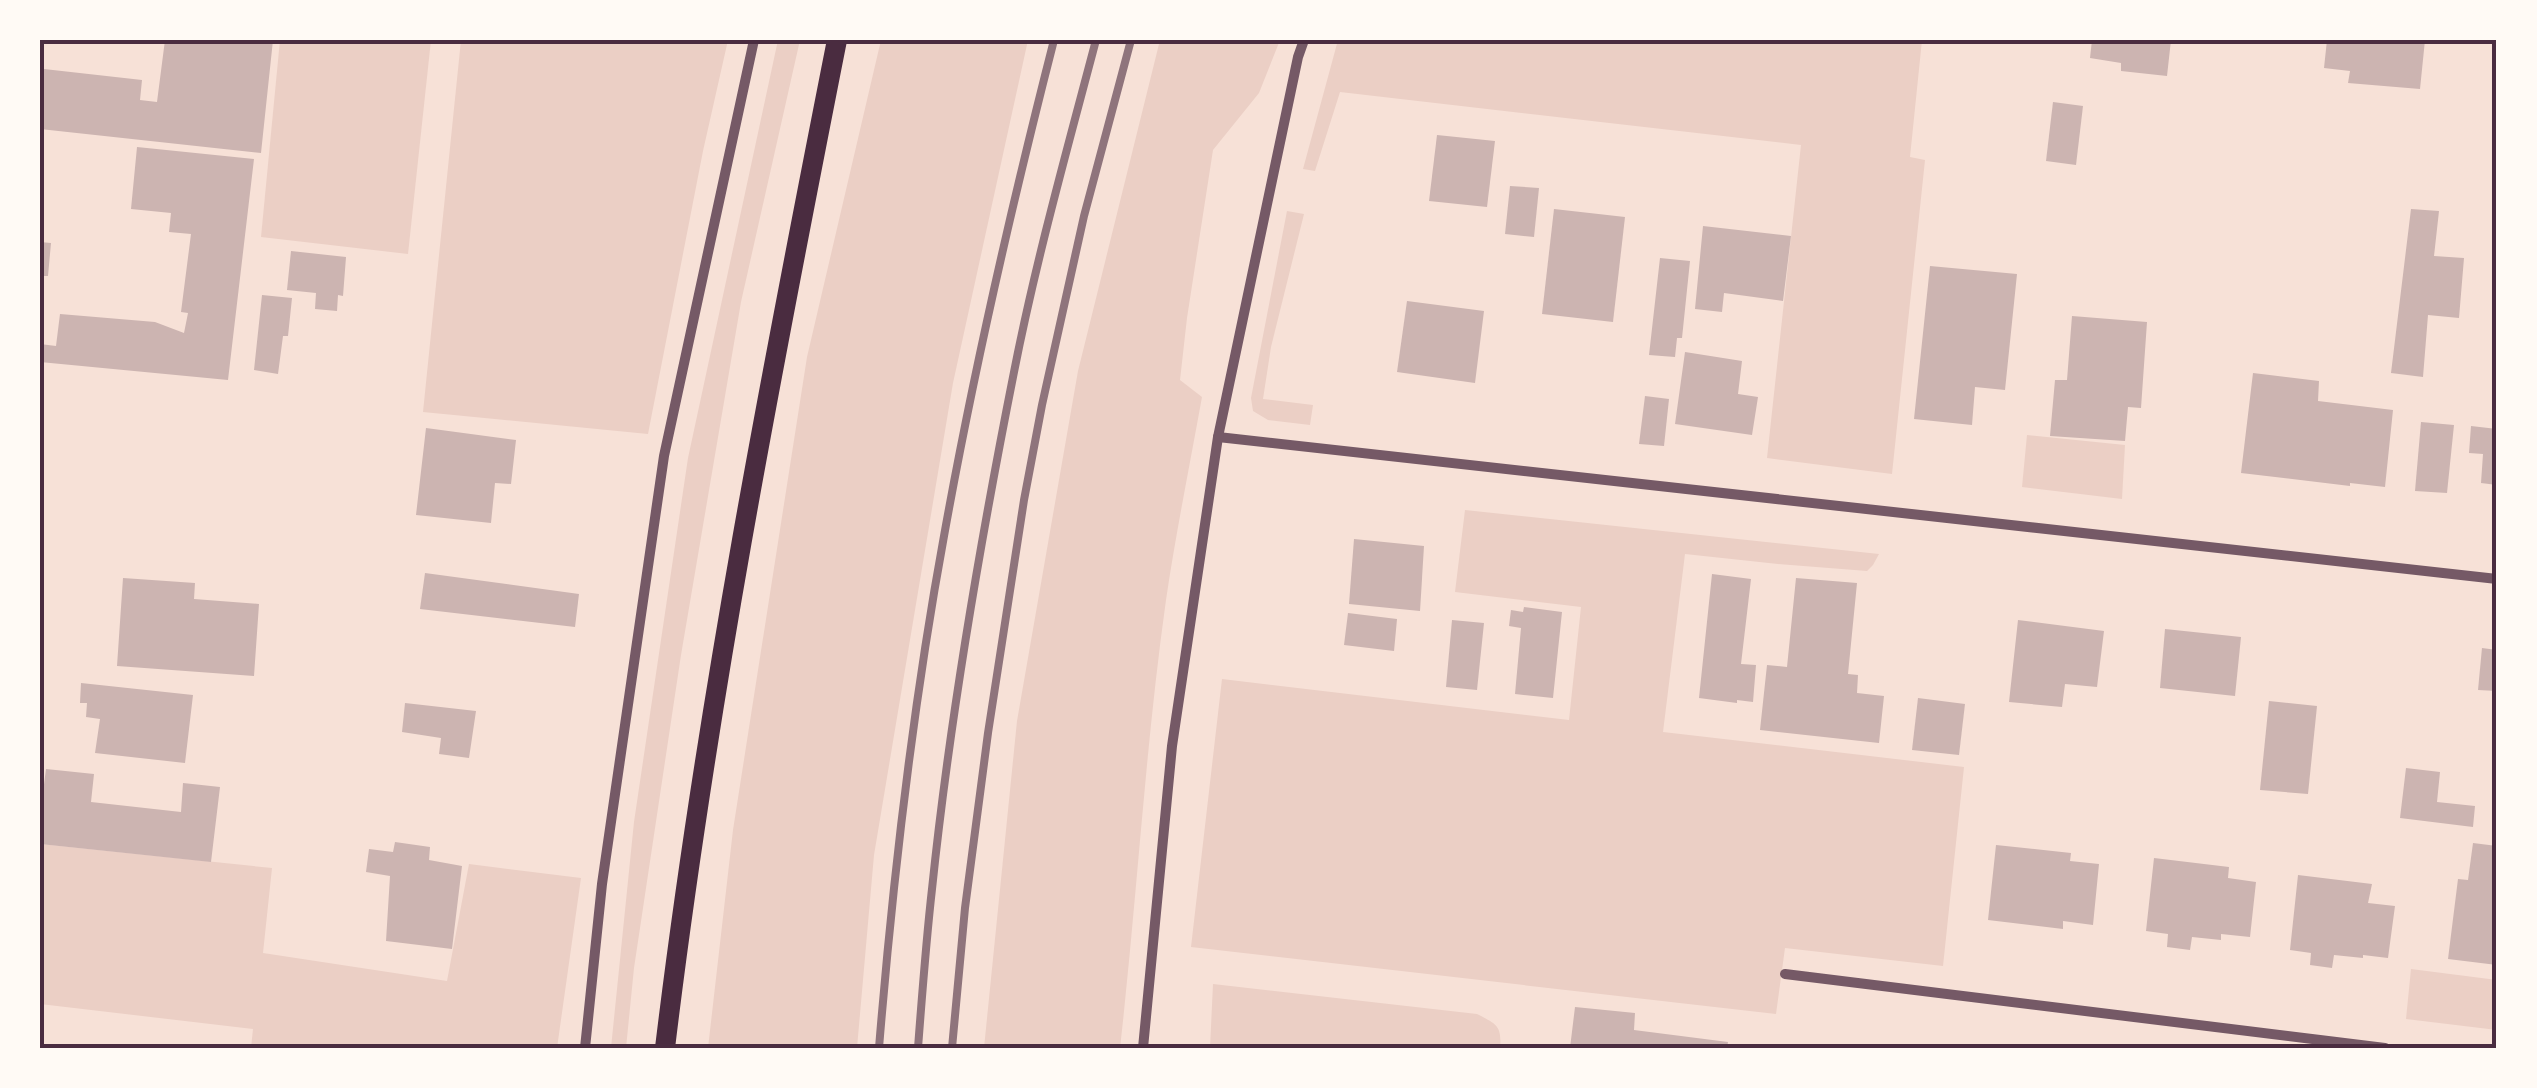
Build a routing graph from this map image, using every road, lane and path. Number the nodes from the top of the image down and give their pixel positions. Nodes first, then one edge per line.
1 (754, 40) edge
2 (838, 40) edge
3 (1304, 40) edge
4 (1218, 437) junction
5 (2497, 579) edge
6 (1785, 974) dead end
7 (585, 1048) edge
8 (665, 1048) edge
9 (1144, 1048) edge
10 (2385, 1048) edge

1 - 7 street
2 - 8 main road
3 - 4 street
4 - 5 street
4 - 9 street
6 - 10 street

